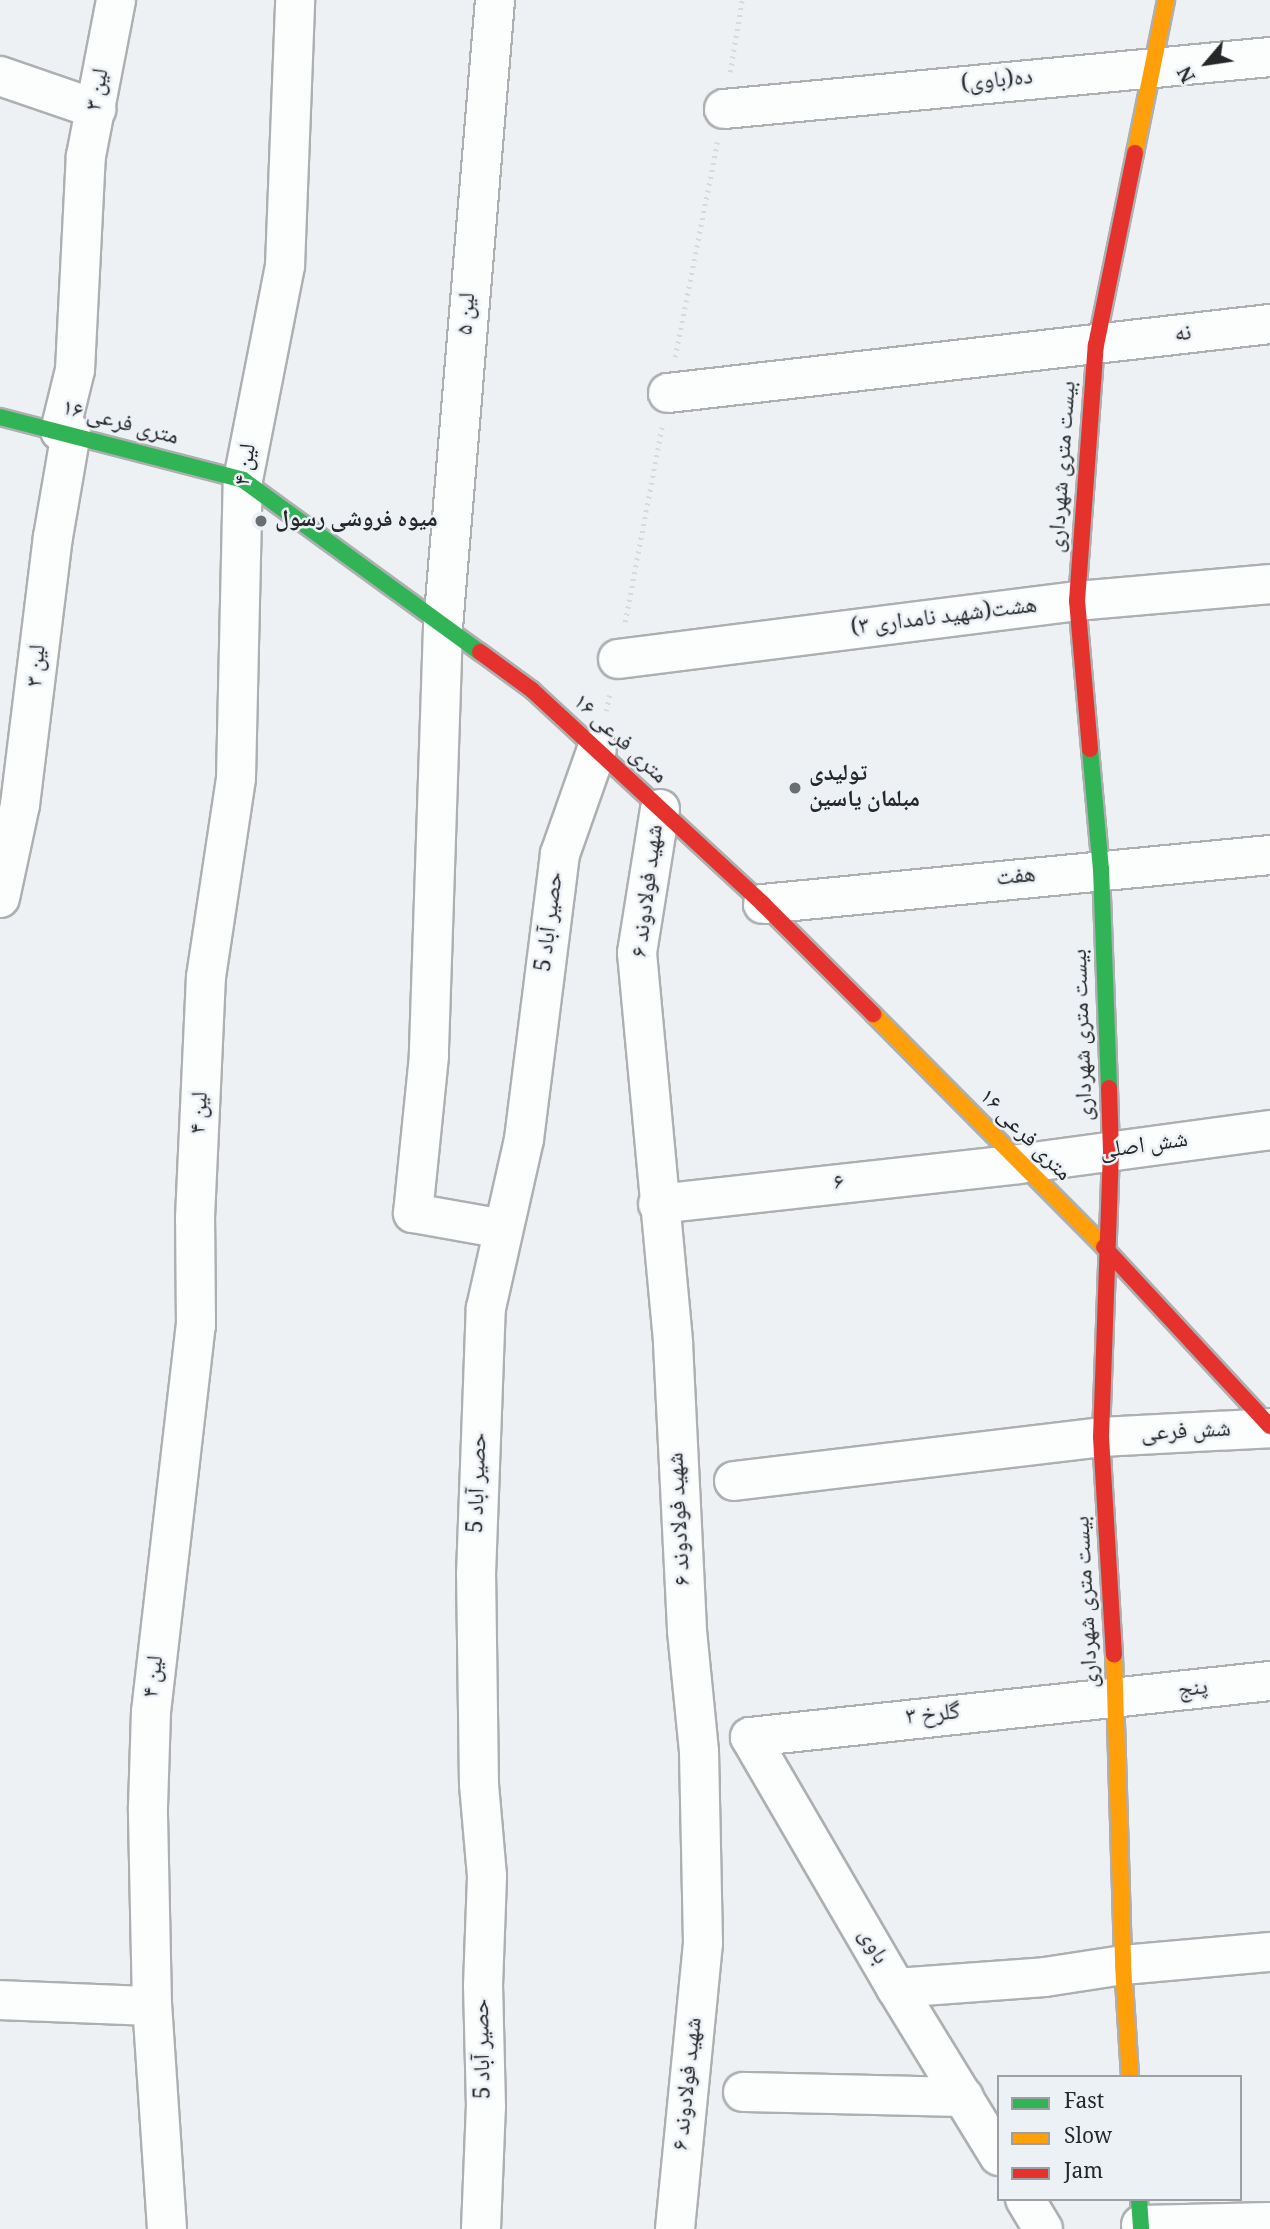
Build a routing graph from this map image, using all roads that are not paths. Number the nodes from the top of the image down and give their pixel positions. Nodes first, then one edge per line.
1 (116, 0) edge
2 (295, 0) edge
3 (495, 0) edge
4 (1167, 0) edge
5 (1270, 57) edge
6 (1155, 67) junction
7 (0, 76) edge
8 (96, 109) junction
9 (724, 109) dead end
10 (1270, 324) edge
11 (1096, 345) junction
12 (668, 393) dead end
13 (0, 417) edge
14 (65, 432) junction
15 (243, 480) junction
16 (1270, 584) edge
17 (1077, 601) junction
18 (443, 627) junction
19 (618, 659) dead end
20 (597, 748) junction
21 (660, 809) junction
22 (1270, 855) edge
23 (1101, 869) junction
24 (0, 898) edge
25 (763, 904) junction
26 (1270, 1130) edge
27 (1111, 1151) junction
28 (1019, 1164) junction
29 (658, 1204) junction
30 (503, 1229) junction
31 (1107, 1250) junction
32 (1270, 1427) edge
33 (1101, 1437) junction
34 (734, 1481) dead end
35 (1270, 1681) edge
36 (1116, 1700) junction
37 (750, 1737) joint
38 (1270, 1952) edge
39 (1123, 1965) junction
40 (896, 1988) junction
41 (0, 2000) edge
42 (152, 2006) junction
43 (1130, 2075) edge
44 (743, 2092) dead end
45 (964, 2098) junction
46 (997, 2152) edge
47 (1026, 2201) edge
48 (1140, 2218) edge
49 (1270, 2222) edge
50 (167, 2229) edge
51 (481, 2229) edge
52 (675, 2229) edge
53 (1043, 2229) edge

1 - 8 street, لین ۳
2 - 15 street, لین ۴
3 - 18 street, لین ۵
4 - 6 street, بیست متری شهرداری
5 - 6 street, ده(باوی)
6 - 9 street, ده(باوی)
6 - 11 street, بیست متری شهرداری
7 - 8 street
8 - 14 street, لین ۳
10 - 11 street, نه
11 - 12 street, نه
11 - 17 street, بیست متری شهرداری
13 - 14 street, ۱۶ متری فرعی
14 - 15 street, ۱۶ متری فرعی
14 - 24 street, لین ۳
15 - 18 street, ۱۶ متری فرعی
15 - 42 street, لین ۴
16 - 17 street, هشت(شهید نامداری ۳)
17 - 19 street, هشت(شهید نامداری ۳)
17 - 23 street, بیست متری شهرداری
18 - 20 street, ۱۶ متری فرعی
18 - 30 street, لین ۵
20 - 21 street, ۱۶ متری فرعی
20 - 30 street, حصیر آباد 5
21 - 25 street, ۱۶ متری فرعی
21 - 29 street, شهید فولادوند ۶
22 - 23 street, هفت
23 - 25 street, هفت
23 - 27 street, بیست متری شهرداری
25 - 28 street, ۱۶ متری فرعی
26 - 27 street, شش اصلی
27 - 28 street, شش اصلی
27 - 31 street, بیست متری شهرداری
28 - 29 street, ۶
28 - 31 street, ۱۶ متری فرعی
29 - 52 street, شهید فولادوند ۶
30 - 51 street, حصیر آباد 5
31 - 32 street, ۱۶ متری فرعی
31 - 33 street, بیست متری شهرداری
32 - 33 street, شش فرعی
33 - 34 street, شش فرعی
33 - 36 street, بیست متری شهرداری
35 - 36 street, پنج
36 - 37 street, گلرخ ۳
36 - 39 street, بیست متری شهرداری
37 - 40 street, باوی
38 - 39 street
39 - 40 street
39 - 43 street, بیست متری شهرداری
40 - 45 street, باوی
41 - 42 street
42 - 50 street, لین ۴
44 - 45 street
45 - 46 street, باوی
47 - 53 street
48 - 49 street

